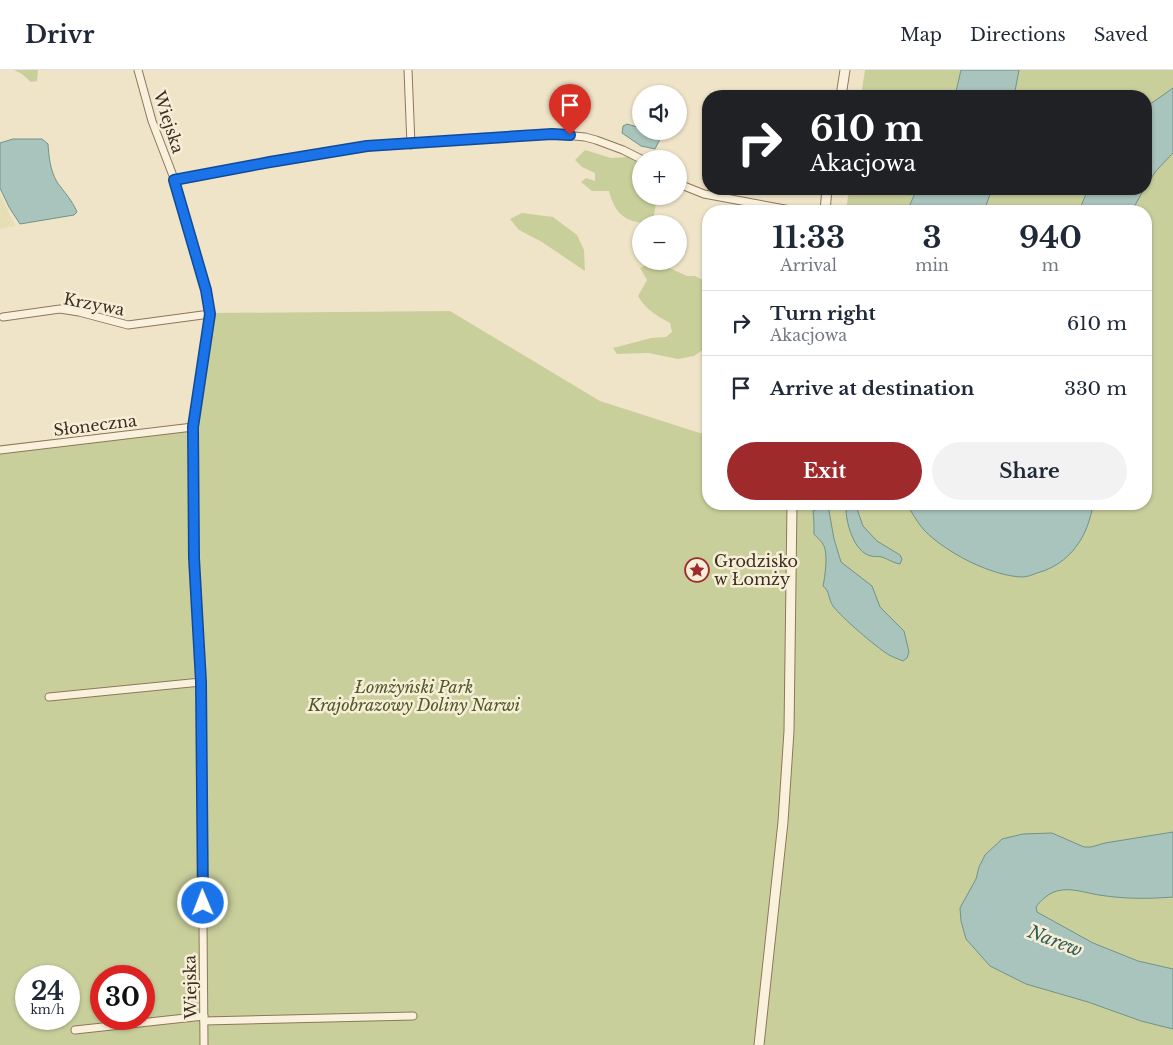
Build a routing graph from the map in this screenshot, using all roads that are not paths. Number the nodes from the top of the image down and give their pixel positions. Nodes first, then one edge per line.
1 (138, 70) edge
2 (408, 70) edge
3 (845, 70) edge
4 (841, 90) edge
5 (411, 144) junction
6 (632, 154) edge
7 (174, 180) junction
8 (687, 187) edge
9 (702, 193) edge
10 (709, 195) edge
11 (764, 205) edge
12 (210, 314) junction
13 (3, 316) dead end
14 (193, 427) junction
15 (0, 450) edge
16 (792, 510) edge
17 (201, 682) junction
18 (49, 698) dead end
19 (413, 1016) dead end
20 (204, 1018) junction
21 (80, 1030) edge
22 (204, 1045) edge
23 (759, 1045) edge

1 - 7 street, Wiejska
2 - 5 street
3 - 4 street
5 - 6 street
5 - 7 street
7 - 12 street, Wiejska
8 - 9 street
10 - 11 street
12 - 13 street, Krzywa
12 - 14 street, Wiejska
14 - 15 street, Słoneczna
14 - 17 street, Wiejska
16 - 23 street
17 - 18 street
17 - 20 street, Wiejska
19 - 20 street
20 - 21 street
20 - 22 street, Wiejska

